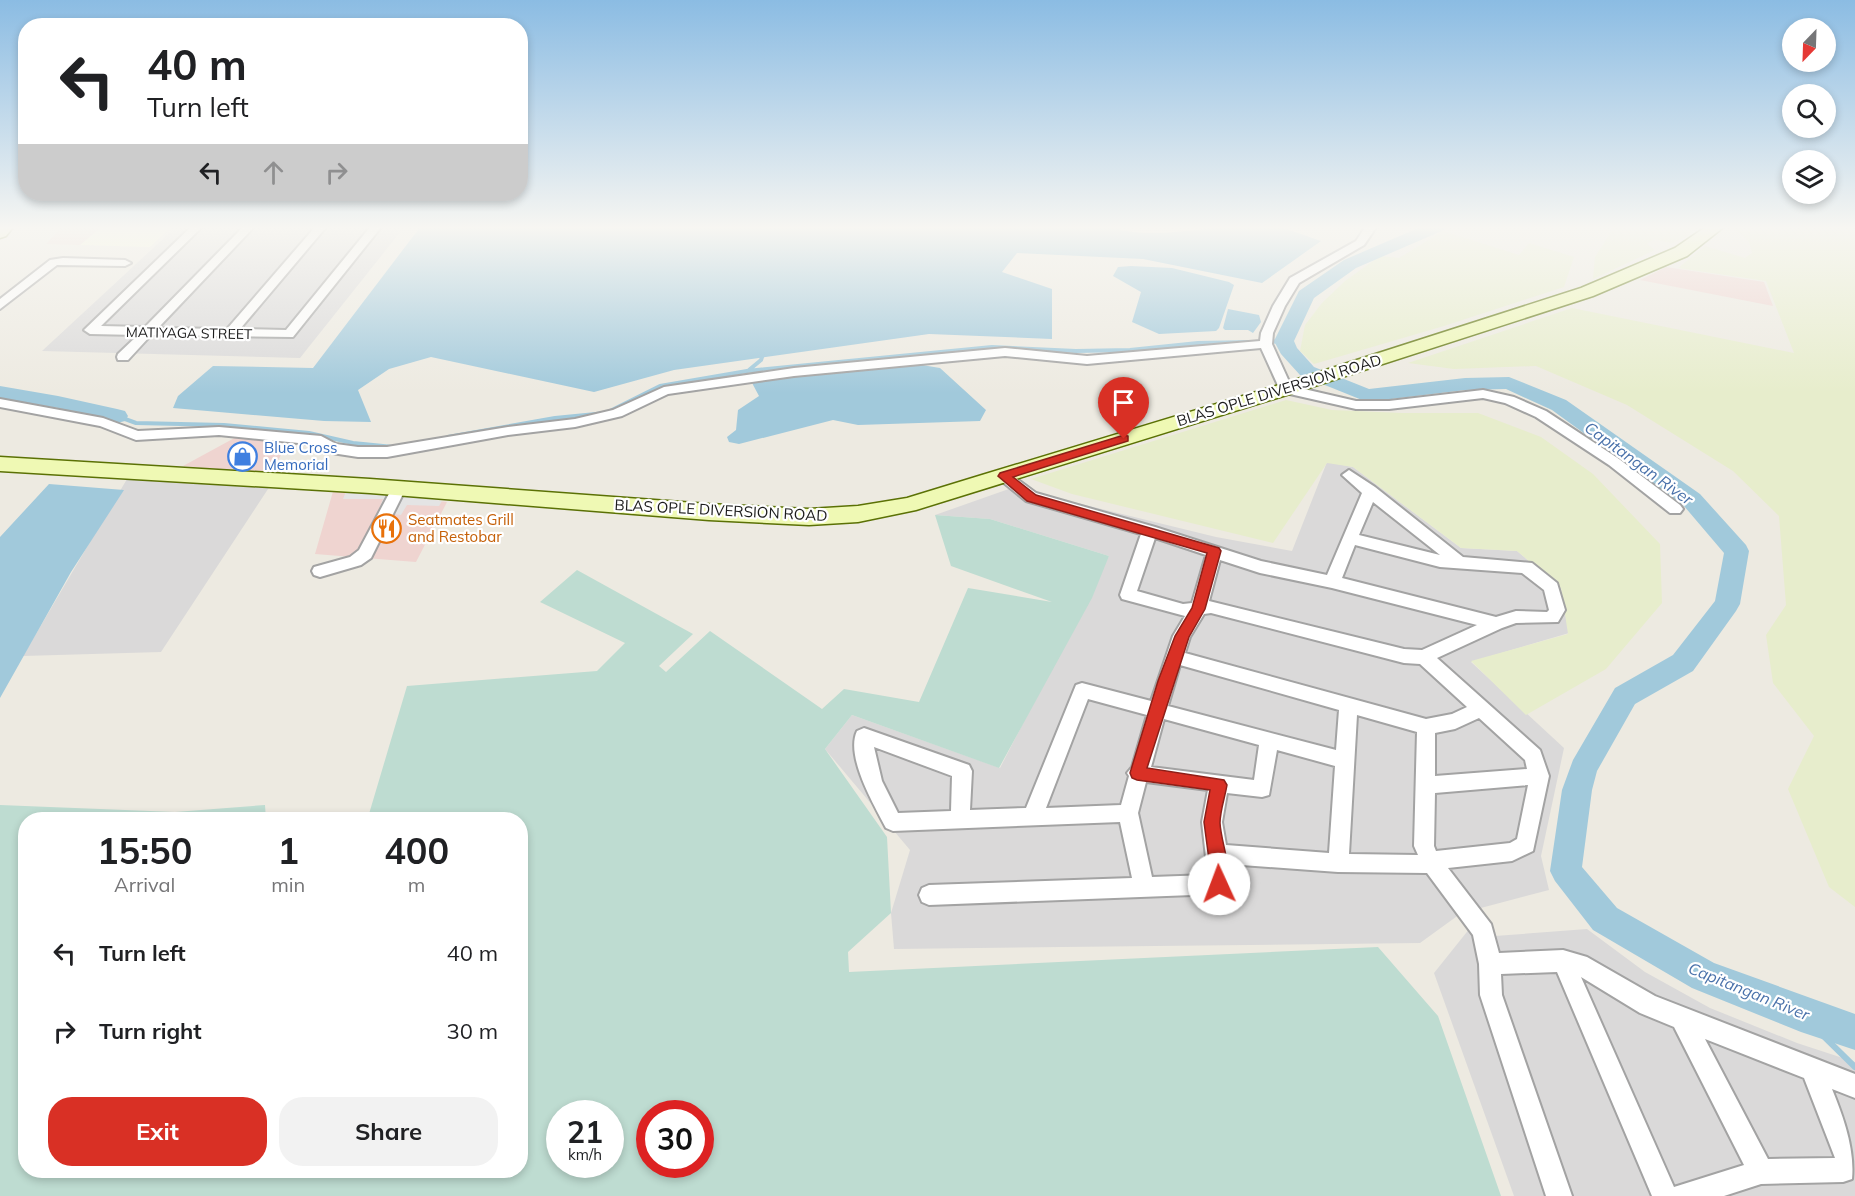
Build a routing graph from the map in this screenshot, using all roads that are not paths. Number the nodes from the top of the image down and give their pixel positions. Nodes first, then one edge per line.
1 (29, 282) edge
2 (140, 282) edge
3 (196, 282) edge
4 (274, 282) edge
5 (332, 282) edge
6 (1294, 282) edge
7 (1611, 282) edge
8 (0, 304) edge
9 (147, 332) junction
10 (230, 333) junction
11 (1266, 340) junction
12 (123, 357) dead end
13 (1289, 388) junction
14 (0, 403) edge
15 (0, 464) edge
16 (1349, 475) dead end
17 (1004, 476) junction
18 (399, 488) junction
19 (1370, 491) junction
20 (1675, 509) dead end
21 (1150, 531) junction
22 (1349, 538) junction
23 (1215, 551) junction
24 (1459, 562) junction
25 (320, 571) dead end
26 (1332, 582) junction
27 (1198, 609) junction
28 (1496, 623) junction
29 (1175, 657) junction
30 (1424, 657) junction
31 (1348, 704) junction
32 (1481, 709) junction
33 (1158, 711) junction
34 (1426, 727) junction
35 (1269, 740) junction
36 (1343, 760) junction
37 (1137, 773) junction
38 (1539, 776) junction
39 (1219, 785) junction
40 (1426, 785) junction
41 (1128, 813) junction
42 (1032, 817) junction
43 (960, 820) junction
44 (1217, 854) junction
45 (1430, 861) junction
46 (1338, 863) junction
47 (1144, 887) junction
48 (929, 895) dead end
49 (1563, 961) junction
50 (1490, 964) junction
51 (1683, 1020) junction
52 (1812, 1069) junction
53 (1855, 1086) edge
54 (1761, 1172) junction
55 (1559, 1196) edge
56 (1665, 1196) edge
57 (1683, 1196) edge

1 - 8 street
2 - 9 street, MATIYAGA STREET
3 - 9 street
4 - 10 street
5 - 10 street, MATIYAGA STREET
6 - 11 street
7 - 13 main road, BLAS OPLE DIVERSION ROAD
9 - 10 street, MATIYAGA STREET
9 - 12 street
11 - 13 street
11 - 14 street
13 - 17 main road, BLAS OPLE DIVERSION ROAD
13 - 20 street
15 - 18 main road, BLAS OPLE DIVERSION ROAD
16 - 19 street
17 - 18 main road, BLAS OPLE DIVERSION ROAD
17 - 21 street
18 - 25 street
19 - 22 street
19 - 24 street
21 - 23 street
21 - 27 street
22 - 24 street
22 - 26 street
23 - 26 street
23 - 27 street
24 - 28 street
26 - 28 street
27 - 29 street
27 - 30 street
28 - 30 street
29 - 31 street
29 - 33 street
30 - 32 street
31 - 34 street
31 - 36 street
32 - 34 street
32 - 38 street
33 - 35 street
33 - 37 street
33 - 42 street
34 - 40 street
35 - 36 street
35 - 39 street
36 - 46 street
37 - 39 street
37 - 41 street
38 - 40 street
38 - 45 street
39 - 44 street
40 - 45 street
41 - 42 street
41 - 47 street
42 - 43 street
43 - 43 street
44 - 46 street
44 - 47 street
45 - 46 street
45 - 50 street
47 - 48 street
49 - 50 street
49 - 51 street
49 - 56 street
50 - 55 street
51 - 52 street
51 - 54 street
52 - 53 street
52 - 54 street
54 - 57 street

